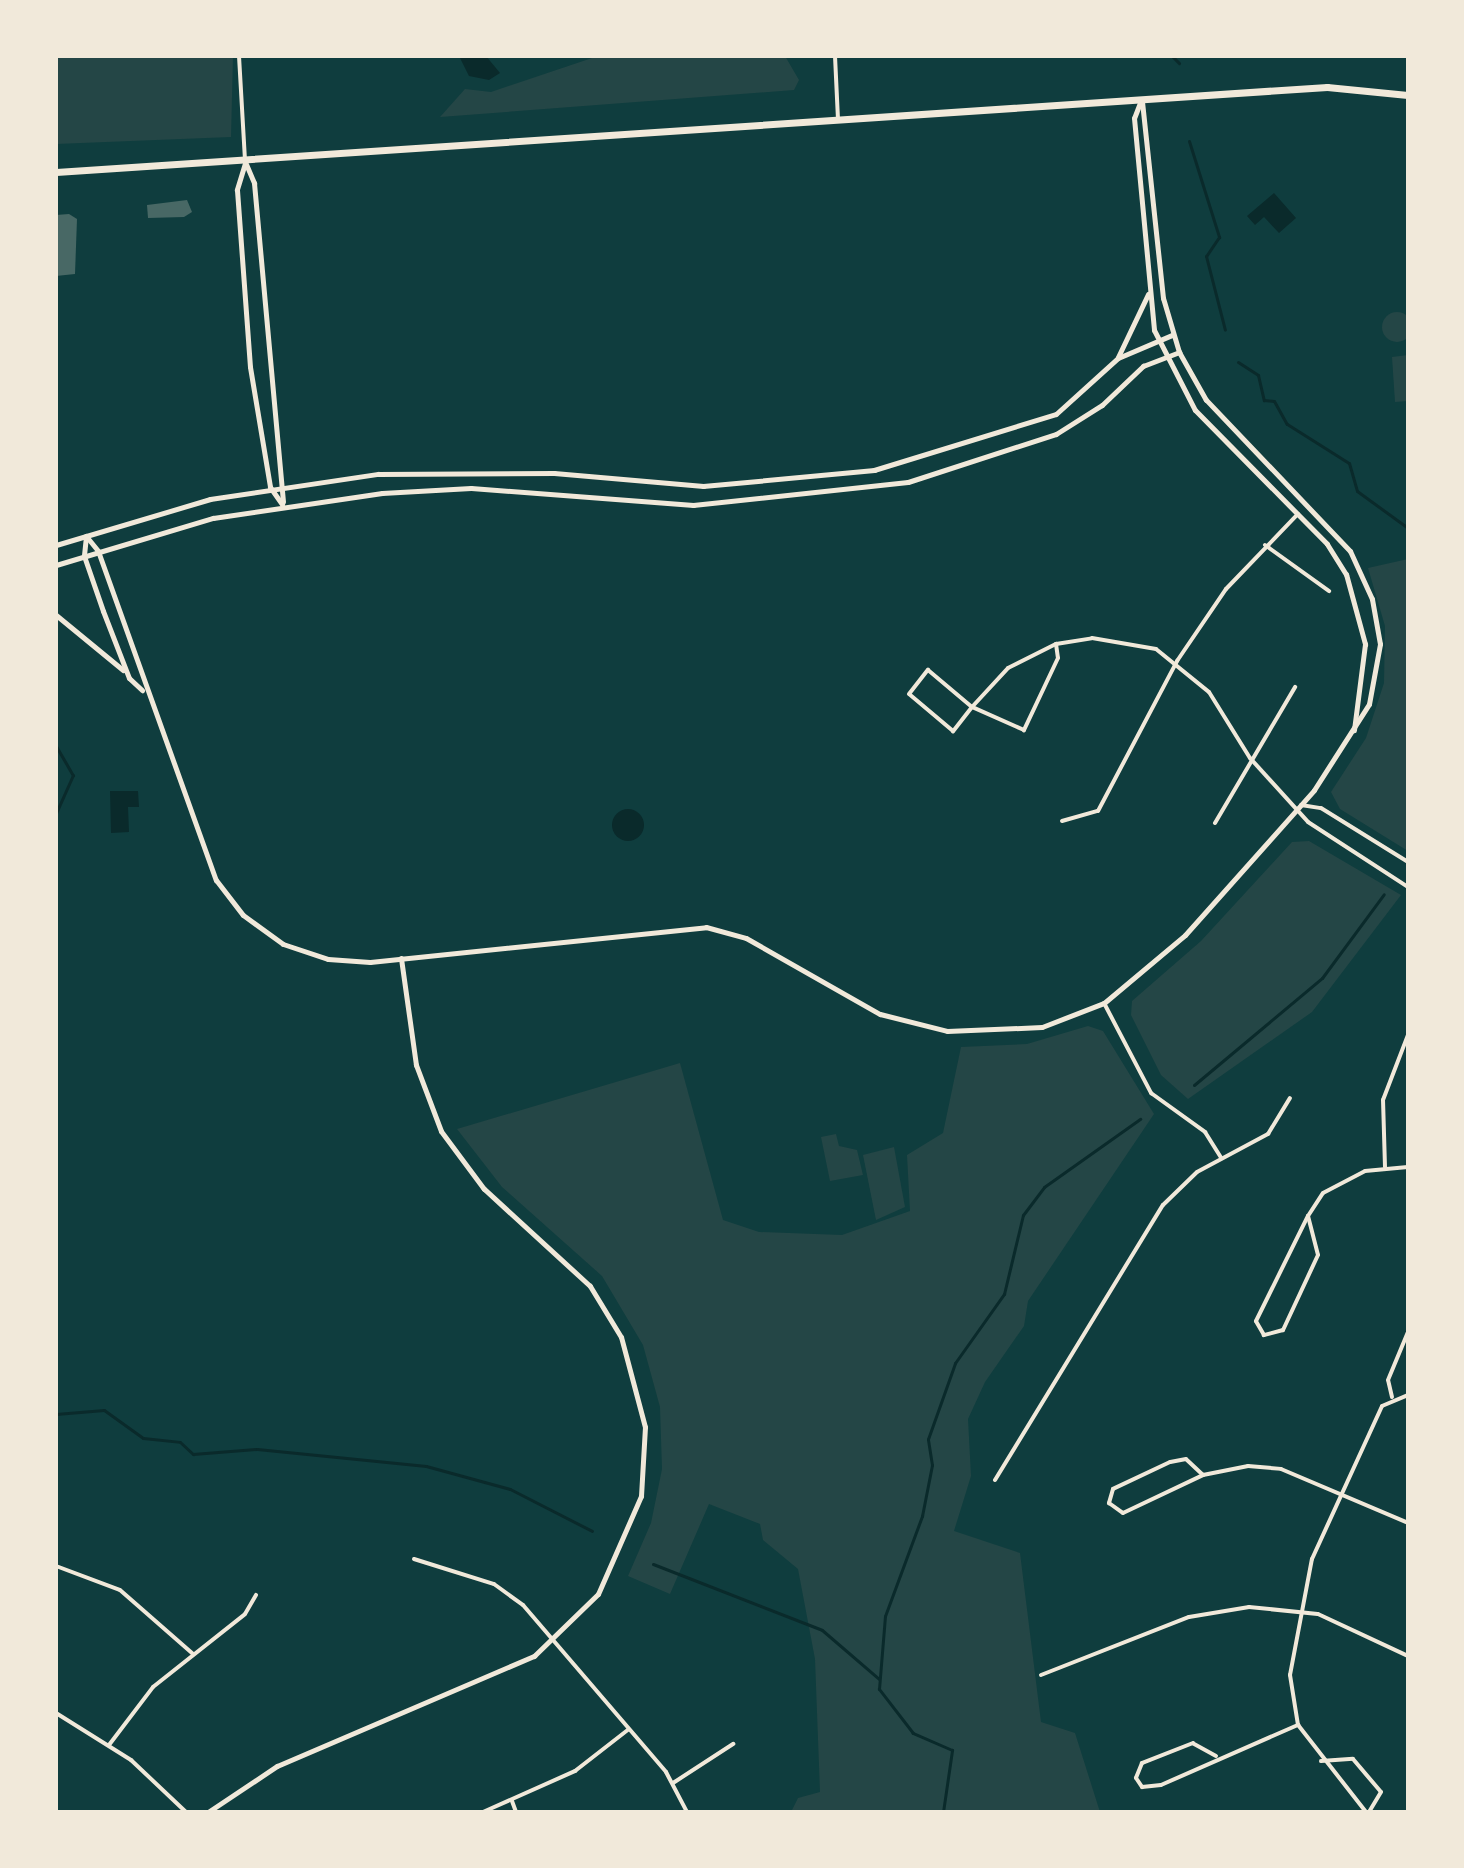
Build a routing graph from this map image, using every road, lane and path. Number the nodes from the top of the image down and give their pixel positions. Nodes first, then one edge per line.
1 (239, 56) edge
2 (835, 56) edge
3 (1408, 95) edge
4 (1141, 99) junction
5 (839, 121) junction
6 (245, 163) junction
7 (56, 172) edge
8 (1148, 293) junction
9 (1172, 335) junction
10 (1158, 341) junction
11 (1179, 352) junction
12 (1165, 357) junction
13 (1118, 358) junction
14 (286, 485) junction
15 (270, 487) junction
16 (282, 504) junction
17 (1298, 514) junction
18 (86, 536) junction
19 (56, 545) edge
20 (1265, 545) junction
21 (98, 551) junction
22 (84, 556) junction
23 (56, 565) edge
24 (1329, 591) dead end
25 (56, 615) edge
26 (1056, 644) junction
27 (1177, 661) junction
28 (129, 678) junction
29 (1295, 687) dead end
30 (143, 691) junction
31 (972, 707) junction
32 (1354, 732) junction
33 (1250, 758) junction
34 (1299, 805) junction
35 (1062, 821) dead end
36 (1215, 823) dead end
37 (1408, 862) edge
38 (1408, 887) edge
39 (401, 958) junction
40 (1104, 1003) junction
41 (1408, 1035) edge
42 (1290, 1098) dead end
43 (1221, 1158) junction
44 (1385, 1167) junction
45 (1408, 1167) edge
46 (1308, 1216) junction
47 (1408, 1332) edge
48 (1408, 1395) edge
49 (1392, 1397) junction
50 (1203, 1475) junction
51 (995, 1480) dead end
52 (1340, 1495) junction
53 (1408, 1523) edge
54 (414, 1559) dead end
55 (56, 1566) edge
56 (256, 1595) dead end
57 (1302, 1611) junction
58 (555, 1640) junction
59 (192, 1653) junction
60 (1408, 1656) edge
61 (1041, 1675) dead end
62 (56, 1713) edge
63 (1298, 1725) junction
64 (629, 1729) junction
65 (733, 1744) dead end
66 (109, 1745) junction
67 (1216, 1756) junction
68 (1321, 1761) junction
69 (673, 1783) junction
70 (512, 1801) junction
71 (186, 1812) edge
72 (208, 1812) edge
73 (483, 1812) edge
74 (516, 1812) edge
75 (687, 1812) edge
76 (1367, 1812) edge

1 - 6 street
2 - 5 street
3 - 4 main road
4 - 5 main road
4 - 8 street
4 - 9 street
5 - 6 main road
6 - 7 main road
6 - 14 street
6 - 15 street
8 - 10 street
8 - 13 street
9 - 10 street
9 - 11 street
10 - 12 street
10 - 13 street
11 - 12 street
11 - 32 street
12 - 16 street
12 - 17 street
13 - 14 street
14 - 15 street
14 - 16 street
15 - 16 street
15 - 18 street
16 - 21 street
17 - 20 street
17 - 32 street
18 - 19 street
18 - 21 street
18 - 22 street
20 - 24 street
20 - 27 street
21 - 22 street
21 - 30 street
22 - 23 street
22 - 28 street
25 - 28 street
26 - 27 street
26 - 31 street
26 - 31 street
27 - 33 street
27 - 35 street
28 - 30 street
29 - 33 street
30 - 39 street
31 - 31 street
32 - 34 street
33 - 34 street
33 - 36 street
34 - 37 street
34 - 38 street
34 - 40 street
39 - 40 street
39 - 58 street
40 - 43 street
41 - 44 street
42 - 43 street
43 - 51 street
44 - 45 street
44 - 46 street
46 - 46 street
47 - 49 street
48 - 49 street
49 - 52 street
50 - 50 street
50 - 52 street
52 - 53 street
52 - 57 street
54 - 58 street
55 - 59 street
56 - 59 street
57 - 60 street
57 - 61 street
57 - 63 street
58 - 64 street
58 - 72 street
59 - 66 street
62 - 66 street
63 - 67 street
63 - 68 street
64 - 69 street
64 - 70 street
65 - 69 street
66 - 71 street
67 - 67 street
68 - 76 street
68 - 76 street
69 - 75 street
70 - 73 street
70 - 74 street

